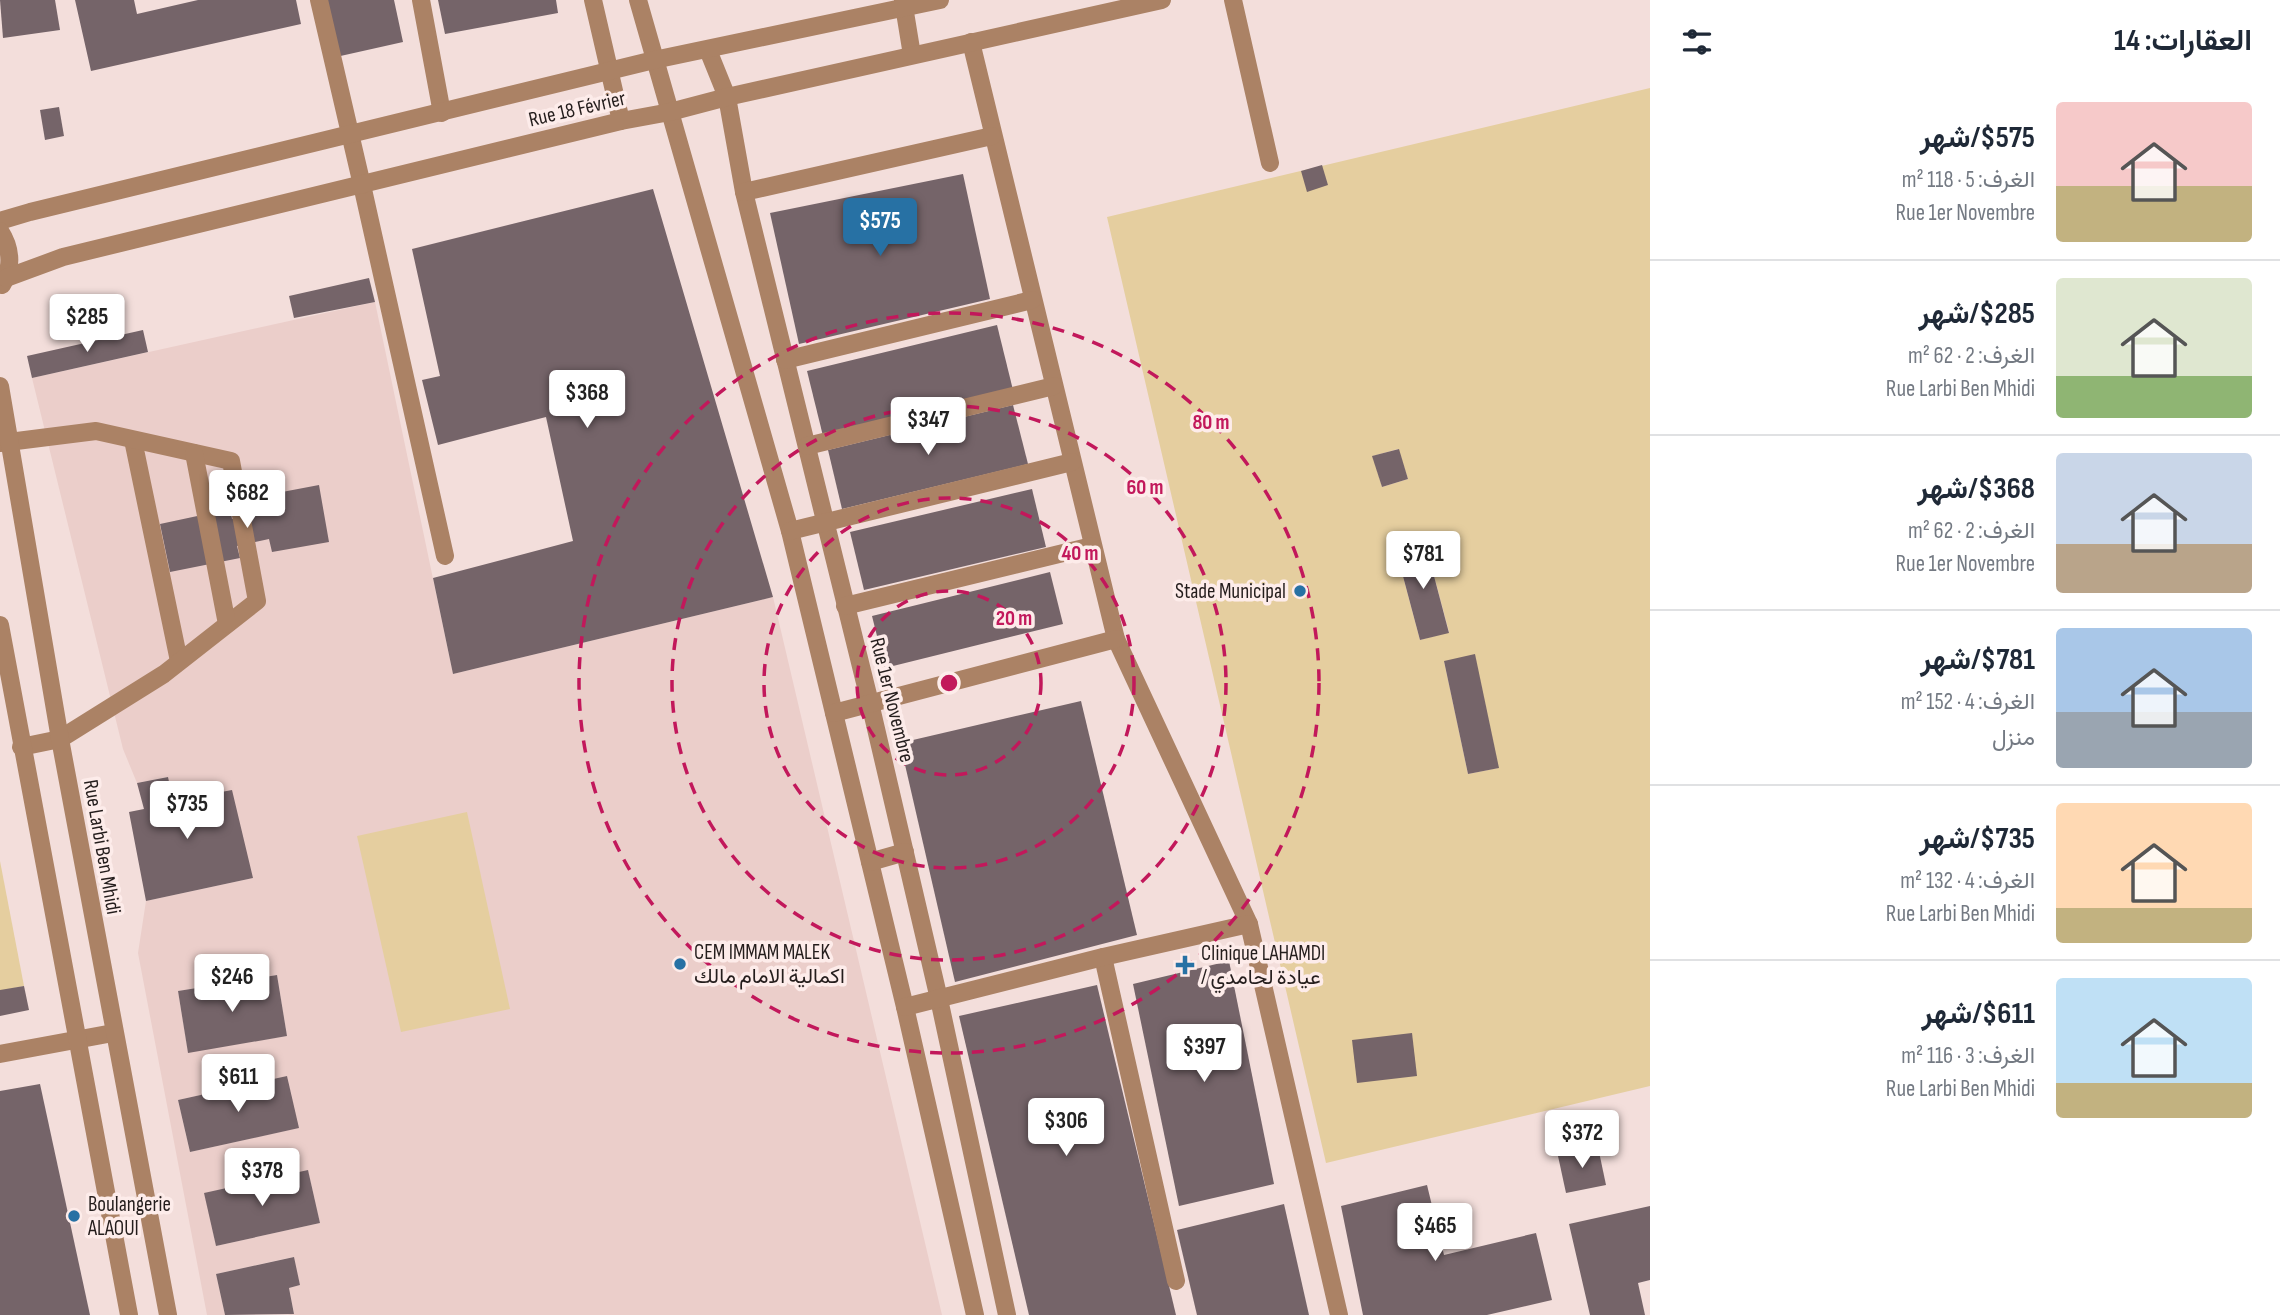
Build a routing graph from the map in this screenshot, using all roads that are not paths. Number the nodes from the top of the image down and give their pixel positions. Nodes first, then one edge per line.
1 (319, 0) edge
2 (421, 0) edge
3 (593, 0) edge
4 (638, 0) edge
5 (940, 0) edge
6 (1162, 0) edge
7 (1233, 0) edge
8 (903, 4) edge
9 (971, 42) junction
10 (708, 50) junction
11 (912, 55) junction
12 (654, 61) junction
13 (610, 72) junction
14 (727, 97) junction
15 (670, 112) junction
16 (442, 113) junction
17 (621, 121) junction
18 (349, 135) junction
19 (992, 136) junction
20 (1270, 163) dead end
21 (362, 185) junction
22 (744, 192) junction
23 (0, 221) edge
24 (0, 231) edge
25 (3, 283) edge
26 (1032, 300) junction
27 (785, 360) junction
28 (0, 386) edge
29 (1054, 386) junction
30 (133, 440) junction
31 (4, 442) edge
32 (807, 446) junction
33 (194, 453) junction
34 (1072, 462) junction
35 (826, 522) junction
36 (789, 531) junction
37 (1092, 546) junction
38 (445, 555) dead end
39 (845, 606) junction
40 (227, 624) junction
41 (0, 625) edge
42 (1116, 639) junction
43 (179, 661) junction
44 (870, 704) junction
45 (834, 713) junction
46 (60, 739) junction
47 (21, 747) junction
48 (905, 852) junction
49 (870, 862) junction
50 (1249, 924) junction
51 (1103, 957) junction
52 (939, 999) junction
53 (905, 1007) junction
54 (113, 1033) junction
55 (76, 1039) junction
56 (0, 1054) edge
57 (1176, 1281) dead end
58 (129, 1315) edge
59 (168, 1315) edge
60 (975, 1315) edge
61 (1007, 1315) edge
62 (1339, 1315) edge

1 - 18 street
2 - 16 street
3 - 13 street
4 - 12 street
5 - 8 street, Rue 18 Février
6 - 9 street, Rue 18 Février
7 - 20 street
8 - 10 street, Rue 18 Février
8 - 11 street
9 - 11 street, Rue 18 Février
9 - 19 street
10 - 12 street, Rue 18 Février
10 - 14 street, Rue 1er Novembre
11 - 14 street, Rue 18 Février
12 - 13 street, Rue 18 Février
12 - 15 street
13 - 16 street, Rue 18 Février
13 - 17 street
14 - 15 street, Rue 18 Février
14 - 22 street, Rue 1er Novembre
15 - 17 street, Rue 18 Février
15 - 36 street
16 - 18 street, Rue 18 Février
17 - 21 street, Rue 18 Février
18 - 21 street
18 - 23 street, Rue 18 Février
19 - 22 street
19 - 26 street
21 - 25 street, Rue 18 Février
21 - 38 street
22 - 27 street, Rue 1er Novembre
24 - 25 street
26 - 27 street
26 - 29 street
27 - 32 street, Rue 1er Novembre
28 - 31 street, Rue Larbi Ben Mhidi
29 - 32 street
29 - 34 street
30 - 31 street
30 - 33 street
30 - 43 street
31 - 46 street, Rue Larbi Ben Mhidi
32 - 35 street, Rue 1er Novembre
33 - 40 street
33 - 40 street
34 - 35 street
34 - 37 street
35 - 36 street
35 - 39 street, Rue 1er Novembre
36 - 45 street
37 - 39 street
37 - 42 street
39 - 44 street, Rue 1er Novembre
40 - 43 street
41 - 47 street
42 - 44 street
42 - 50 street
43 - 46 street
44 - 45 street
44 - 48 street, Rue 1er Novembre
45 - 49 street
46 - 47 street
46 - 54 street, Rue Larbi Ben Mhidi
47 - 55 street
48 - 49 street
48 - 52 street, Rue 1er Novembre
49 - 53 street
50 - 51 street
50 - 62 street
51 - 52 street
51 - 57 street
52 - 53 street
52 - 61 street, Rue 1er Novembre
53 - 60 street
54 - 55 street
54 - 59 street, Rue Larbi Ben Mhidi
55 - 56 street
55 - 58 street

